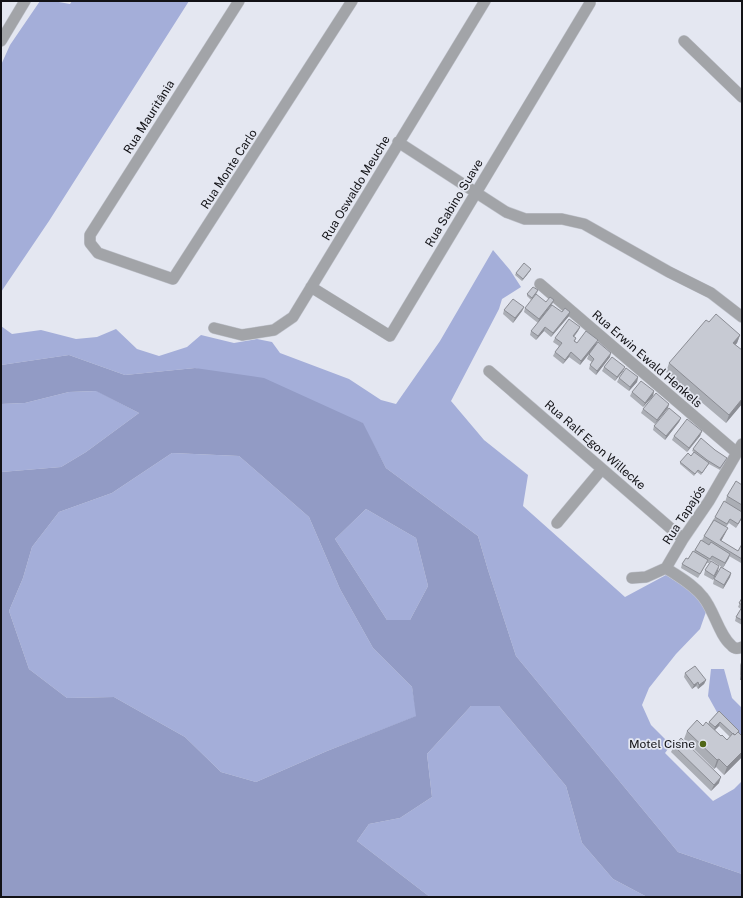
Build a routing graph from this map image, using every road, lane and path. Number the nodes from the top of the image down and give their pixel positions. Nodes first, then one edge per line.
1 (25, 1) edge
2 (239, 1) edge
3 (352, 1) edge
4 (485, 1) edge
5 (590, 3) dead end
6 (1, 41) edge
7 (684, 41) dead end
8 (742, 97) edge
9 (398, 142) junction
10 (475, 192) junction
11 (94, 248) joint
12 (540, 284) dead end
13 (311, 287) junction
14 (742, 318) edge
15 (214, 328) dead end
16 (489, 371) dead end
17 (739, 449) edge
18 (602, 469) junction
19 (557, 523) dead end
20 (683, 539) junction
21 (666, 568) junction
22 (632, 578) dead end
23 (742, 647) edge

1 - 6 street
2 - 11 street, Rua Mauritânia
3 - 11 street, Rua Monte Carlo
4 - 9 street, Rua Oswaldo Meuche
5 - 10 street, Rua Sabino Suave
7 - 8 street
9 - 10 street
9 - 13 street, Rua Oswaldo Meuche
10 - 13 street, Rua Sabino Suave
10 - 14 street
12 - 17 street, Rua Erwin Ewald Henkels
13 - 15 street, Rua Oswaldo Meuche
16 - 18 street, Rua Ralf Egon Willecke
17 - 20 street, Rua Tapajós
18 - 19 street
18 - 20 street, Rua Ralf Egon Willecke
20 - 21 street, Rua Tapajós
21 - 22 street
21 - 23 street

